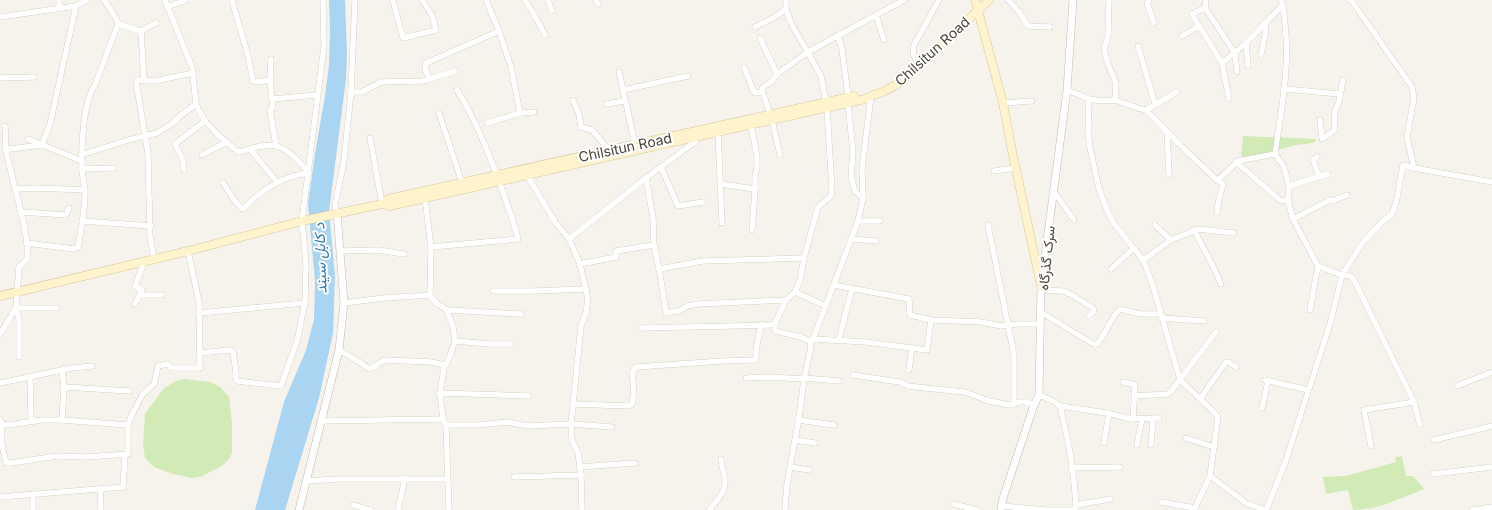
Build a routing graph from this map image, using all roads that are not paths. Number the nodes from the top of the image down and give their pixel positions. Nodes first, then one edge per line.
1 (59, 0) edge
2 (86, 0) edge
3 (104, 0) edge
4 (165, 0) edge
5 (186, 0) edge
6 (232, 0) edge
7 (323, 0) edge
8 (355, 0) edge
9 (393, 0) edge
10 (422, 0) edge
11 (486, 0) edge
12 (525, 0) edge
13 (548, 0) edge
14 (786, 0) edge
15 (939, 0) edge
16 (975, 0) edge
17 (988, 0) edge
18 (1008, 0) edge
19 (1073, 0) edge
20 (1109, 0) edge
21 (1149, 0) edge
22 (1206, 0) edge
23 (1351, 0) edge
24 (902, 1) edge
25 (1282, 3) edge
26 (76, 6) junction
27 (167, 7) junction
28 (1205, 8) junction
29 (59, 9) junction
30 (786, 9) junction
31 (979, 10) junction
32 (552, 11) dead end
33 (876, 15) junction
34 (0, 17) edge
35 (156, 23) dead end
36 (1154, 23) dead end
37 (118, 24) junction
38 (1265, 24) junction
39 (1199, 26) junction
40 (755, 27) dead end
41 (1050, 27) dead end
42 (141, 31) junction
43 (499, 31) junction
44 (545, 35) dead end
45 (838, 35) junction
46 (1182, 36) dead end
47 (760, 38) dead end
48 (884, 40) dead end
49 (1246, 43) junction
50 (1138, 46) dead end
51 (808, 52) junction
52 (1235, 53) junction
53 (1260, 55) dead end
54 (271, 59) dead end
55 (1222, 63) junction
56 (920, 65) junction
57 (1248, 66) dead end
58 (744, 68) dead end
59 (455, 71) dead end
60 (619, 72) dead end
61 (1238, 72) dead end
62 (193, 73) junction
63 (777, 74) junction
64 (688, 76) dead end
65 (34, 77) dead end
66 (0, 78) edge
67 (429, 78) junction
68 (270, 80) junction
69 (1343, 80) dead end
70 (144, 81) junction
71 (1284, 89) junction
72 (457, 90) dead end
73 (623, 90) junction
74 (1067, 90) junction
75 (351, 92) junction
76 (762, 92) junction
77 (1177, 92) dead end
78 (1340, 94) junction
79 (318, 95) junction
80 (870, 96) junction
81 (1089, 98) junction
82 (272, 99) junction
83 (1229, 99) dead end
84 (573, 100) dead end
85 (848, 100) junction
86 (1115, 100) junction
87 (625, 101) junction
88 (1032, 101) dead end
89 (1003, 103) junction
90 (196, 104) junction
91 (606, 104) dead end
92 (1155, 104) junction
93 (826, 105) junction
94 (1146, 110) junction
95 (534, 112) dead end
96 (439, 113) dead end
97 (520, 113) junction
98 (771, 117) junction
99 (1320, 120) dead end
100 (205, 121) junction
101 (486, 123) dead end
102 (751, 125) junction
103 (5, 126) dead end
104 (1167, 131) junction
105 (718, 132) junction
106 (145, 135) junction
107 (370, 138) dead end
108 (695, 138) junction
109 (28, 139) dead end
110 (227, 142) junction
111 (635, 144) junction
112 (42, 145) junction
113 (276, 146) junction
114 (0, 147) edge
115 (250, 149) junction
116 (608, 150) junction
117 (6, 151) junction
118 (1275, 154) junction
119 (202, 155) dead end
120 (780, 155) dead end
121 (1317, 157) dead end
122 (82, 158) junction
123 (1236, 162) junction
124 (661, 167) junction
125 (114, 168) dead end
126 (1015, 168) junction
127 (1414, 168) junction
128 (82, 169) junction
129 (184, 170) dead end
130 (994, 171) dead end
131 (309, 173) junction
132 (1169, 174) dead end
133 (1328, 174) dead end
134 (526, 176) junction
135 (1319, 176) junction
136 (498, 178) junction
137 (646, 178) junction
138 (1218, 180) junction
139 (277, 182) junction
140 (1492, 182) edge
141 (223, 183) dead end
142 (462, 183) junction
143 (720, 184) junction
144 (1289, 186) junction
145 (16, 189) junction
146 (755, 189) junction
147 (85, 190) junction
148 (1054, 192) junction
149 (1347, 195) dead end
150 (425, 198) junction
151 (863, 198) junction
152 (1288, 201) junction
153 (703, 202) dead end
154 (382, 204) junction
155 (69, 208) dead end
156 (20, 212) junction
157 (1217, 212) dead end
158 (334, 214) junction
159 (1293, 219) junction
160 (858, 220) junction
161 (1074, 220) dead end
162 (82, 221) junction
163 (304, 221) junction
164 (880, 221) dead end
165 (722, 222) dead end
166 (988, 225) dead end
167 (1155, 225) dead end
168 (151, 226) junction
169 (752, 230) dead end
170 (1194, 230) junction
171 (1234, 233) dead end
172 (569, 239) junction
173 (851, 239) junction
174 (1171, 240) junction
175 (876, 241) dead end
176 (26, 244) junction
177 (654, 245) junction
178 (430, 247) junction
179 (1134, 248) junction
180 (188, 251) junction
181 (340, 251) junction
182 (404, 254) dead end
183 (804, 258) junction
184 (154, 259) junction
185 (1143, 260) junction
186 (144, 262) junction
187 (580, 264) junction
188 (1318, 266) junction
189 (659, 269) junction
190 (1111, 269) dead end
191 (1342, 276) junction
192 (1220, 284) dead end
193 (834, 285) junction
194 (1041, 288) junction
195 (586, 289) junction
196 (852, 289) junction
197 (493, 291) dead end
198 (17, 292) junction
199 (795, 292) junction
200 (140, 294) junction
201 (162, 295) dead end
202 (430, 295) junction
203 (0, 296) edge
204 (786, 300) junction
205 (305, 303) junction
206 (344, 303) junction
207 (135, 304) dead end
208 (826, 306) junction
209 (16, 308) junction
210 (57, 308) dead end
211 (447, 310) junction
212 (1310, 310) dead end
213 (199, 312) junction
214 (1041, 312) junction
215 (521, 314) dead end
216 (1089, 316) dead end
217 (1161, 316) junction
218 (931, 320) junction
219 (1204, 322) dead end
220 (774, 323) junction
221 (761, 324) junction
222 (1009, 324) junction
223 (1041, 324) junction
224 (641, 328) dead end
225 (1216, 332) dead end
226 (0, 334) edge
227 (839, 339) junction
228 (812, 340) junction
229 (455, 341) junction
230 (511, 344) dead end
231 (912, 347) junction
232 (339, 350) junction
233 (199, 353) junction
234 (19, 357) dead end
235 (445, 365) junction
236 (92, 366) dead end
237 (1236, 367) dead end
238 (62, 370) junction
239 (909, 370) dead end
240 (1492, 372) edge
241 (853, 375) dead end
242 (30, 377) junction
243 (746, 378) dead end
244 (804, 379) junction
245 (1180, 380) junction
246 (839, 382) dead end
247 (1123, 382) dead end
248 (0, 383) edge
249 (1457, 386) dead end
250 (64, 387) junction
251 (1308, 390) junction
252 (130, 391) dead end
253 (440, 393) junction
254 (1039, 395) junction
255 (530, 396) dead end
256 (1134, 396) junction
257 (1200, 399) junction
258 (1414, 402) junction
259 (573, 404) junction
260 (1014, 404) junction
261 (1034, 405) junction
262 (1060, 406) junction
263 (1262, 408) dead end
264 (1109, 413) junction
265 (31, 418) dead end
266 (1132, 419) junction
267 (1142, 419) junction
268 (62, 420) junction
269 (798, 420) junction
270 (1, 421) edge
271 (321, 421) junction
272 (444, 422) junction
273 (571, 424) junction
274 (834, 425) dead end
275 (1420, 425) dead end
276 (128, 426) junction
277 (1492, 426) edge
278 (612, 428) dead end
279 (1186, 438) dead end
280 (795, 440) junction
281 (1434, 440) dead end
282 (815, 443) dead end
283 (1104, 443) dead end
284 (1138, 445) dead end
285 (1151, 445) dead end
286 (1371, 446) dead end
287 (1214, 447) junction
288 (125, 454) junction
289 (721, 459) dead end
290 (635, 463) dead end
291 (790, 466) junction
292 (579, 467) junction
293 (1120, 467) dead end
294 (1492, 467) edge
295 (1071, 468) junction
296 (809, 470) dead end
297 (1434, 474) dead end
298 (581, 475) junction
299 (1210, 476) junction
300 (514, 477) dead end
301 (405, 478) junction
302 (447, 479) junction
303 (307, 481) junction
304 (101, 488) junction
305 (33, 494) junction
306 (0, 497) edge
307 (1110, 499) dead end
308 (1161, 502) dead end
309 (953, 504) dead end
310 (353, 506) dead end
311 (1492, 507) edge
312 (1002, 508) edge
313 (1075, 508) edge
314 (1195, 509) edge
315 (33, 510) edge
316 (100, 510) edge
317 (299, 510) edge
318 (371, 510) edge
319 (398, 510) edge
320 (449, 510) edge
321 (582, 510) edge
322 (709, 510) edge
323 (785, 510) edge
324 (977, 510) edge
325 (1265, 510) edge
326 (1472, 510) edge

1 - 29 street
2 - 26 street
3 - 37 street
4 - 27 street
5 - 27 street
6 - 68 street
7 - 79 street
8 - 75 street
9 - 10 street
11 - 43 street
12 - 44 street
13 - 32 street
14 - 30 street
15 - 56 street
16 - 31 main road
17 - 31 main road, Chilsitun Road
18 - 41 street
19 - 74 street, سرک گذرگاه
20 - 86 street
21 - 36 street
22 - 28 street
23 - 127 street
24 - 33 street
25 - 38 street
25 - 71 street
26 - 29 street
26 - 112 street
27 - 62 street
28 - 39 street
28 - 52 street
29 - 34 street
30 - 40 street
30 - 51 street
31 - 56 main road, Chilsitun Road
31 - 89 main road
33 - 45 street
33 - 48 street
35 - 42 street
37 - 42 street
37 - 122 street
38 - 49 street
38 - 53 street
39 - 46 street
39 - 55 street
42 - 70 street
43 - 67 street
43 - 97 street
45 - 51 street
45 - 85 street
47 - 63 street
49 - 52 street
49 - 57 street
50 - 92 street
51 - 63 street
51 - 93 street
52 - 55 street
52 - 61 street
54 - 68 street
55 - 83 street
56 - 80 main road, Chilsitun Road
58 - 76 street
59 - 67 street
60 - 73 street
62 - 70 street
62 - 90 street
63 - 76 street
64 - 73 street
65 - 66 street
67 - 75 street
68 - 82 street
69 - 78 street
70 - 106 street
71 - 78 street
71 - 118 street
72 - 136 street
73 - 87 street
74 - 81 street
74 - 148 street, سرک گذرگاه
75 - 158 street
76 - 98 street
77 - 92 street
78 - 99 street
79 - 82 street
79 - 131 street
80 - 85 main road, Chilsitun Road
80 - 151 street
81 - 86 street
81 - 179 street
82 - 113 street
84 - 116 street
85 - 93 main road, Chilsitun Road
85 - 151 street
86 - 94 street
87 - 91 street
87 - 111 street
88 - 89 street
89 - 126 main road
90 - 100 street
90 - 106 street
92 - 94 street
93 - 98 main road, Chilsitun Road
93 - 183 street
94 - 104 street
95 - 97 street
96 - 142 street
97 - 101 street
98 - 102 main road, Chilsitun Road
98 - 111 main road, Chilsitun Road
98 - 120 street
100 - 110 street
100 - 129 street
102 - 105 main road, Chilsitun Road
102 - 146 street
103 - 117 street
104 - 132 street
104 - 138 street
105 - 108 main road, Chilsitun Road
105 - 143 street
106 - 122 street
106 - 168 street
107 - 154 street
108 - 124 street
108 - 134 main road, Chilsitun Road
109 - 112 street
110 - 115 street
110 - 119 street
111 - 116 main road, Chilsitun Road
112 - 117 street
112 - 122 street
113 - 115 street
113 - 131 street
114 - 117 street
115 - 139 street
116 - 136 main road, Chilsitun Road
117 - 145 street
118 - 123 street
118 - 144 street
121 - 135 street
122 - 128 street
123 - 138 street
123 - 152 street
124 - 137 street
124 - 153 street
125 - 128 street
126 - 130 street
126 - 194 main road
127 - 140 street
127 - 191 street
128 - 147 street
131 - 139 street
131 - 163 street
133 - 135 street
134 - 136 main road, Chilsitun Road
134 - 172 street
135 - 144 street
136 - 142 main road, Chilsitun Road
136 - 150 main road, Chilsitun Road
136 - 178 street
137 - 172 street
137 - 177 street
138 - 157 street
139 - 141 street
142 - 154 main road, Chilsitun Road
143 - 146 street
143 - 165 street
144 - 152 street
145 - 147 street
145 - 156 street
146 - 169 street
147 - 162 street
148 - 161 street
148 - 194 street, سرک گذرگاه
149 - 159 street
150 - 154 main road, Chilsitun Road
150 - 178 street
151 - 160 street
152 - 159 street
154 - 158 main road, Chilsitun Road
155 - 156 street
156 - 176 street
158 - 163 main road, Chilsitun Road
158 - 181 street
159 - 188 street
160 - 164 street
160 - 173 street
162 - 168 street
162 - 176 street
163 - 180 main road, Chilsitun Road
163 - 205 street
166 - 222 street
167 - 174 street
168 - 184 street
170 - 171 street
170 - 174 street
170 - 192 street
172 - 187 street
173 - 175 street
173 - 193 street
174 - 185 street
176 - 198 street
177 - 187 street
177 - 189 street
178 - 202 street
179 - 185 street
179 - 190 street
180 - 184 main road, Chilsitun Road
180 - 213 street
181 - 182 street
181 - 206 street
183 - 189 street
183 - 199 street
184 - 186 main road, Chilsitun Road
185 - 217 street
186 - 198 main road, Chilsitun Road
186 - 200 street
187 - 195 street
188 - 191 street
188 - 212 street
189 - 204 street
191 - 251 street
191 - 258 street
193 - 196 street
193 - 208 street
194 - 214 street, سرک گذرگاه
194 - 216 street
195 - 197 street
195 - 259 street
196 - 218 street
196 - 227 street
198 - 203 main road, Chilsitun Road
198 - 209 street
199 - 204 street
199 - 208 street
200 - 201 street
200 - 207 street
202 - 206 street
202 - 211 street
204 - 220 street
205 - 213 street
205 - 233 street
206 - 232 street
208 - 228 street
209 - 210 street
209 - 226 street
209 - 234 street
211 - 215 street
211 - 229 street
213 - 233 street
214 - 217 street
214 - 223 street, سرک گذرگاه
217 - 219 street
217 - 245 street
218 - 222 street
218 - 231 street
220 - 221 street
220 - 228 street
221 - 224 street
221 - 259 street
222 - 223 street
222 - 260 street
223 - 254 street, سرک گذرگاه
225 - 245 street
227 - 228 street
227 - 231 street
228 - 244 street
229 - 230 street
229 - 235 street
231 - 239 street
232 - 235 street
232 - 271 street
233 - 276 street
235 - 253 street
236 - 238 street
237 - 257 street
238 - 242 street
238 - 250 street
240 - 249 street
241 - 260 street
242 - 248 street
242 - 265 street
243 - 244 street
244 - 246 street
244 - 269 street
245 - 256 street
245 - 257 street
247 - 256 street
250 - 252 street
250 - 268 street
251 - 263 street
251 - 325 street
253 - 255 street
253 - 272 street
254 - 261 street, سرک گذرگاه
254 - 262 street
256 - 266 street
257 - 287 street
258 - 275 street
258 - 286 street
259 - 273 street
260 - 261 street
261 - 312 street, سرک گذرگاه
262 - 264 street
262 - 295 street
264 - 266 street
264 - 283 street
266 - 267 street
267 - 284 street
267 - 285 street
268 - 270 street
268 - 276 street
269 - 274 street
269 - 280 street
270 - 288 street
271 - 272 street
271 - 303 street
272 - 273 street
272 - 302 street
273 - 278 street
273 - 292 street
276 - 288 street
277 - 281 street
279 - 287 street
280 - 282 street
280 - 291 street
287 - 299 street
288 - 304 street
289 - 322 street
290 - 292 street
291 - 296 street
291 - 323 street
292 - 298 street
293 - 295 street
294 - 297 street
295 - 313 street
298 - 300 street
298 - 321 street
299 - 314 street
299 - 325 street
301 - 302 street
301 - 303 street
301 - 319 street
302 - 320 street
303 - 317 street
304 - 305 street
304 - 316 street
305 - 306 street
305 - 315 street
307 - 313 street
308 - 314 street
309 - 324 street
310 - 318 street
311 - 326 street
312 - 313 street

